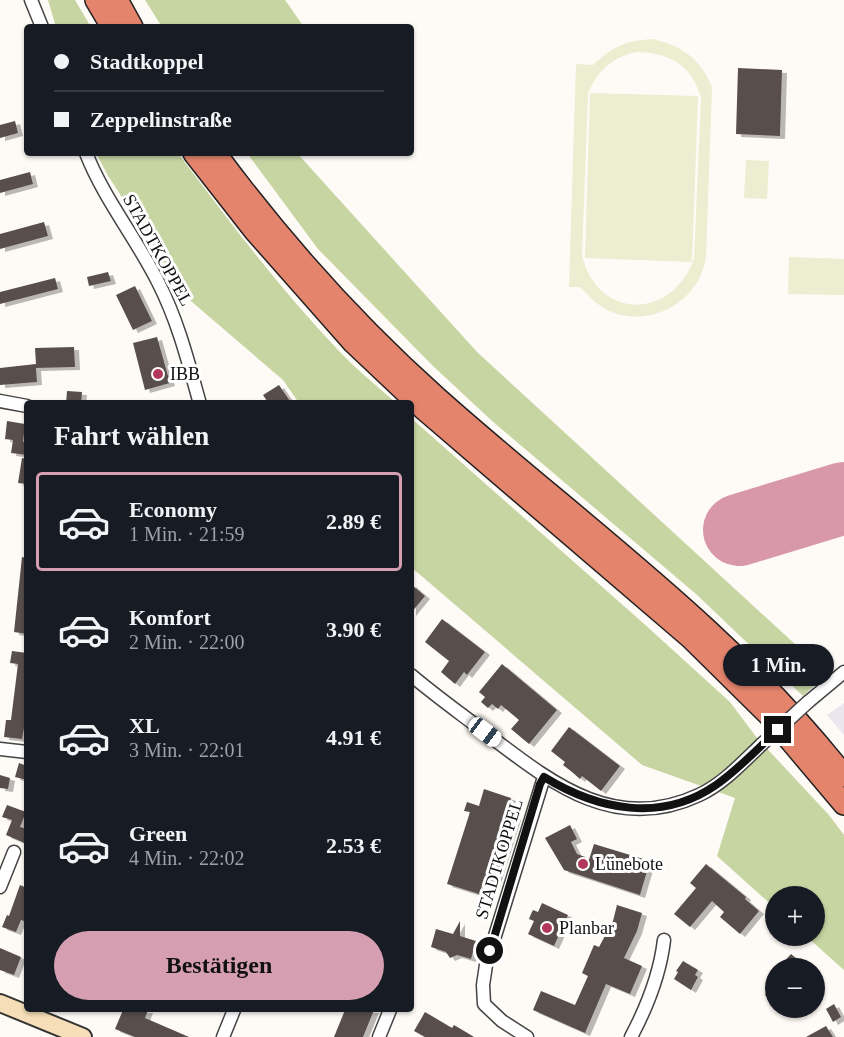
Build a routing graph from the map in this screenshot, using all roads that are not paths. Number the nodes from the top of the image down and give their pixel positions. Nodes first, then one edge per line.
1 (31, 0) edge
2 (96, 0) edge
3 (117, 0) edge
4 (41, 23) edge
5 (110, 24) edge
6 (130, 24) edge
7 (87, 156) edge
8 (196, 156) edge
9 (217, 156) edge
10 (199, 400) edge
11 (0, 401) edge
12 (24, 405) edge
13 (844, 672) edge
14 (414, 677) edge
15 (0, 748) edge
16 (24, 752) edge
17 (844, 776) edge
18 (544, 777) junction
19 (844, 804) edge
20 (14, 852) dead end
21 (0, 887) edge
22 (664, 940) dead end
23 (0, 1003) edge
24 (24, 1010) edge
25 (233, 1012) edge
26 (389, 1012) edge
27 (39, 1014) edge
28 (83, 1037) edge
29 (223, 1037) edge
30 (380, 1037) edge
31 (527, 1037) edge
32 (631, 1037) edge

1 - 4 street
2 - 5 highway
3 - 6 highway
7 - 10 street, STADTKOPPEL
8 - 19 highway
9 - 17 highway
11 - 12 street
13 - 18 street, bridge
14 - 18 street
15 - 16 street
18 - 31 street, STADTKOPPEL
20 - 21 street
22 - 32 street
23 - 24 main road
25 - 29 street
26 - 30 street
27 - 28 main road

